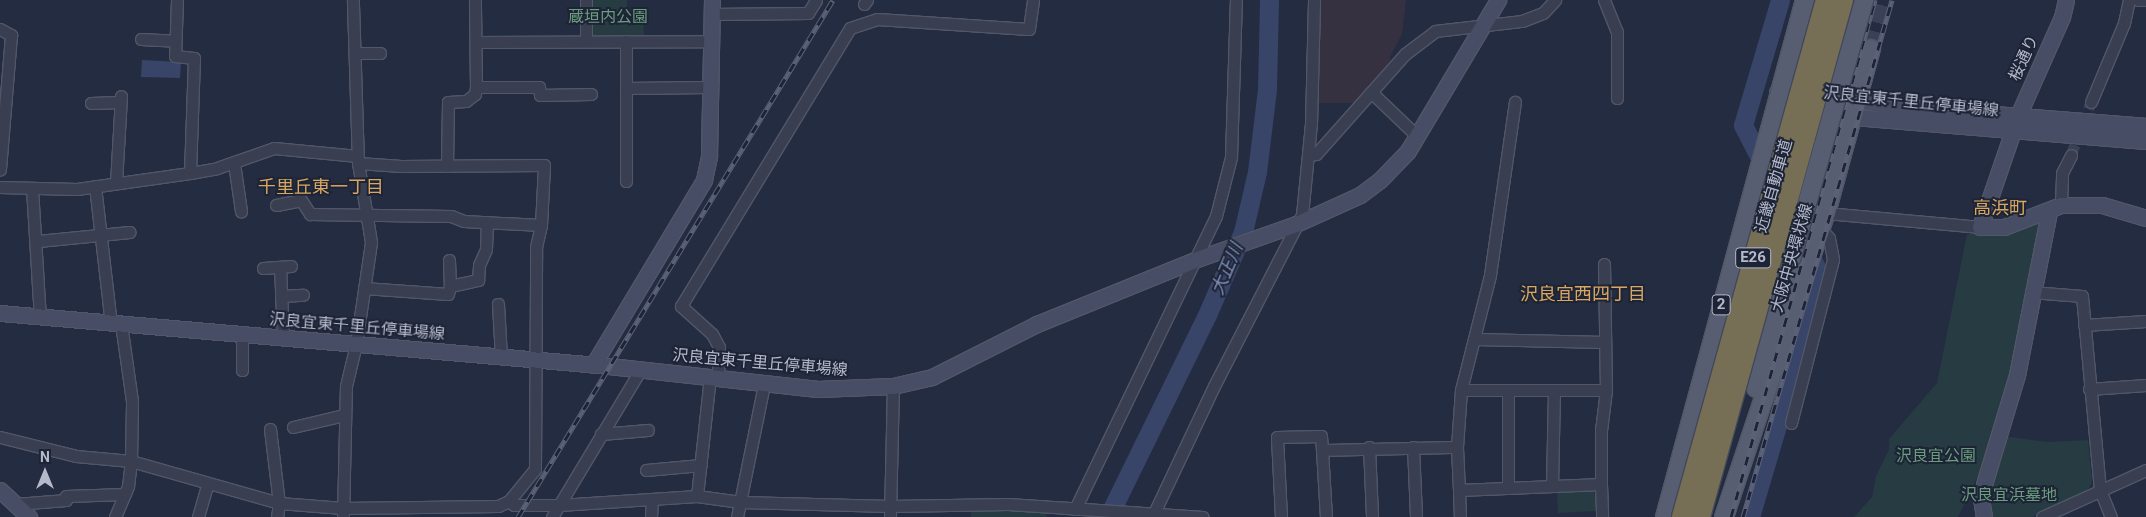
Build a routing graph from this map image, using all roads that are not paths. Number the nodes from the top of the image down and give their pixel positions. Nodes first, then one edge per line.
1 (177, 0) edge
2 (353, 0) edge
3 (475, 0) edge
4 (586, 0) edge
5 (816, 0) edge
6 (1033, 0) edge
7 (1236, 0) edge
8 (1314, 0) edge
9 (1498, 0) edge
10 (1555, 0) edge
11 (1604, 0) edge
12 (1805, 0) edge
13 (1826, 0) edge
14 (1843, 0) edge
15 (1864, 0) edge
16 (2066, 0) edge
17 (2129, 0) edge
18 (2138, 0) edge
19 (2146, 0) edge
20 (711, 7) edge
21 (1483, 24) junction
22 (0, 29) edge
23 (141, 39) dead end
24 (586, 40) junction
25 (175, 41) junction
26 (626, 41) junction
27 (710, 41) junction
28 (476, 42) junction
29 (1871, 49) tunnel mouth
30 (356, 53) junction
31 (380, 53) dead end
32 (476, 88) junction
33 (626, 88) junction
34 (709, 88) junction
35 (1371, 92) junction
36 (1777, 92) junction
37 (591, 94) dead end
38 (1617, 98) dead end
39 (1515, 102) dead end
40 (2091, 102) tunnel mouth
41 (91, 103) dead end
42 (1857, 108) junction
43 (2015, 123) junction
44 (2146, 126) edge
45 (1418, 136) junction
46 (2146, 141) edge
47 (1308, 155) junction
48 (2071, 155) tunnel mouth
49 (358, 160) junction
50 (234, 163) junction
51 (447, 166) junction
52 (0, 170) edge
53 (190, 173) junction
54 (626, 181) dead end
55 (116, 183) junction
56 (95, 186) junction
57 (0, 187) edge
58 (32, 188) junction
59 (276, 205) dead end
60 (2055, 208) junction
61 (241, 211) dead end
62 (367, 216) junction
63 (2146, 218) edge
64 (1824, 221) junction
65 (487, 222) junction
66 (541, 225) junction
67 (1291, 226) junction
68 (1980, 227) junction
69 (130, 232) dead end
70 (101, 235) junction
71 (38, 241) junction
72 (1198, 259) junction
73 (449, 260) dead end
74 (1604, 264) dead end
75 (263, 268) dead end
76 (450, 286) junction
77 (364, 288) junction
78 (2032, 292) junction
79 (303, 295) dead end
80 (281, 296) junction
81 (498, 304) dead end
82 (0, 313) edge
83 (40, 317) junction
84 (2146, 321) edge
85 (116, 324) junction
86 (2084, 325) junction
87 (242, 334) junction
88 (283, 337) junction
89 (1475, 339) junction
90 (1605, 342) junction
91 (356, 344) junction
92 (501, 358) junction
93 (538, 361) junction
94 (593, 365) junction
95 (641, 369) junction
96 (242, 370) dead end
97 (714, 378) junction
98 (764, 384) junction
99 (2146, 385) edge
100 (893, 386) junction
101 (2089, 389) junction
102 (1461, 390) junction
103 (1508, 390) junction
104 (1554, 390) junction
105 (1606, 390) junction
106 (344, 415) junction
107 (1791, 423) dead end
108 (293, 427) dead end
109 (270, 428) dead end
110 (648, 430) dead end
111 (601, 434) junction
112 (0, 437) edge
113 (1370, 447) junction
114 (1413, 447) junction
115 (1457, 447) junction
116 (1322, 450) junction
117 (131, 461) junction
118 (701, 465) junction
119 (646, 470) dead end
120 (2146, 470) edge
121 (1601, 484) junction
122 (207, 485) junction
123 (1552, 486) junction
124 (1508, 488) junction
125 (1459, 490) junction
126 (2100, 490) junction
127 (125, 494) junction
128 (696, 496) junction
129 (5, 497) edge
130 (652, 499) junction
131 (509, 501) junction
132 (741, 502) junction
133 (279, 504) junction
134 (559, 505) junction
135 (1077, 509) junction
136 (343, 512) edge
137 (426, 512) edge
138 (890, 512) edge
139 (1054, 512) edge
140 (1151, 513) junction
141 (29, 517) edge
142 (114, 517) edge
143 (198, 517) edge
144 (276, 517) edge
145 (552, 517) edge
146 (651, 517) edge
147 (737, 517) edge
148 (1202, 517) edge
149 (1281, 517) edge
150 (1326, 517) edge
151 (1372, 517) edge
152 (1416, 517) edge
153 (1460, 517) edge
154 (1602, 517) edge
155 (1664, 517) edge
156 (1682, 517) edge
157 (1700, 517) edge
158 (1723, 517) edge
159 (1984, 517) edge
160 (2042, 517) edge
161 (2111, 517) edge

1 - 25 street
2 - 30 street
3 - 28 street
4 - 24 street
5 - 20 street
6 - 97 street
7 - 72 street
8 - 47 street
9 - 21 main road, 沢良宜東千里丘停車場線
10 - 21 street
11 - 38 street
12 - 36 main road, 2
13 - 156 highway, 近畿自動車道 / E26, bridge
14 - 157 highway, 近畿自動車道 / E26, bridge
15 - 158 main road, 大阪中央環状線, bridge
16 - 43 main road, 桜通り
17 - 40 street
18 - 19 street
20 - 27 main road
21 - 35 street
21 - 45 main road, 沢良宜東千里丘停車場線
22 - 52 street
23 - 25 street
24 - 26 street
24 - 28 street
25 - 53 street
26 - 27 street
26 - 33 street
27 - 34 main road
28 - 32 street
29 - 42 main road
30 - 31 street
30 - 49 street
32 - 37 street
32 - 51 street
33 - 34 street
33 - 54 street
34 - 94 main road
35 - 45 street
35 - 47 street
36 - 42 main road, 沢良宜東千里丘停車場線
36 - 155 main road, 2
39 - 89 street
41 - 55 street
42 - 43 main road, 沢良宜東千里丘停車場線
42 - 64 main road
43 - 44 main road, 沢良宜東千里丘停車場線
43 - 46 main road, 沢良宜東千里丘停車場線
43 - 68 main road, 桜通り
45 - 67 main road, 沢良宜東千里丘停車場線
47 - 67 street
48 - 60 street
49 - 50 street
49 - 51 street
49 - 62 street
50 - 53 street
50 - 61 street
51 - 66 street
53 - 55 street
55 - 56 street
56 - 58 street
56 - 70 street
57 - 58 street
58 - 71 street
59 - 62 street
60 - 63 main road
60 - 68 main road
60 - 78 main road
62 - 65 street
62 - 77 street
64 - 68 street
64 - 107 street
64 - 158 main road
65 - 66 street
65 - 76 street
66 - 93 street
67 - 72 main road, 沢良宜東千里丘停車場線
67 - 140 street
69 - 70 street
70 - 71 street
70 - 85 street
71 - 83 street
72 - 100 main road, 沢良宜東千里丘停車場線
72 - 135 street
73 - 76 street
74 - 90 street
75 - 80 street
76 - 77 street
77 - 91 street
78 - 86 street
78 - 159 main road
79 - 80 street
80 - 88 street
81 - 92 street
82 - 83 main road, 沢良宜東千里丘停車場線
83 - 85 main road, 沢良宜東千里丘停車場線
84 - 86 street
85 - 87 main road, 沢良宜東千里丘停車場線
85 - 117 street
86 - 101 street
87 - 88 main road, 沢良宜東千里丘停車場線
87 - 96 street
88 - 91 main road, 沢良宜東千里丘停車場線
89 - 90 street
89 - 102 street
90 - 105 street
91 - 92 main road, 沢良宜東千里丘停車場線
91 - 106 street
92 - 93 main road, 沢良宜東千里丘停車場線
93 - 94 main road, 沢良宜東千里丘停車場線
93 - 131 street
94 - 95 main road, 沢良宜東千里丘停車場線
95 - 97 main road, 沢良宜東千里丘停車場線
95 - 111 street
97 - 98 main road, 沢良宜東千里丘停車場線
97 - 118 street
98 - 100 main road, 沢良宜東千里丘停車場線
98 - 132 street
99 - 101 street
100 - 138 street
101 - 126 street
102 - 103 street
102 - 115 street
103 - 104 street
103 - 124 street
104 - 105 street
104 - 123 street
105 - 121 street
106 - 108 street
106 - 136 street
109 - 133 street
110 - 111 street
111 - 134 street
112 - 117 street
113 - 114 street
113 - 116 street
113 - 151 street
114 - 115 street
114 - 152 street
115 - 125 street
116 - 149 street
116 - 150 street
117 - 122 street
117 - 127 street
118 - 119 street
118 - 128 street
120 - 126 street
121 - 123 street
121 - 154 street
122 - 133 street
122 - 143 street
123 - 124 street
124 - 125 street
125 - 153 street
126 - 160 street
126 - 161 street
127 - 129 street
127 - 142 street
128 - 130 street
128 - 132 street
129 - 141 main road
130 - 134 street
130 - 146 street
131 - 134 street
131 - 137 street
132 - 138 street
132 - 147 street
133 - 136 street
133 - 144 street
134 - 145 street
135 - 139 street
135 - 140 street
136 - 137 street
138 - 139 street
140 - 148 street

